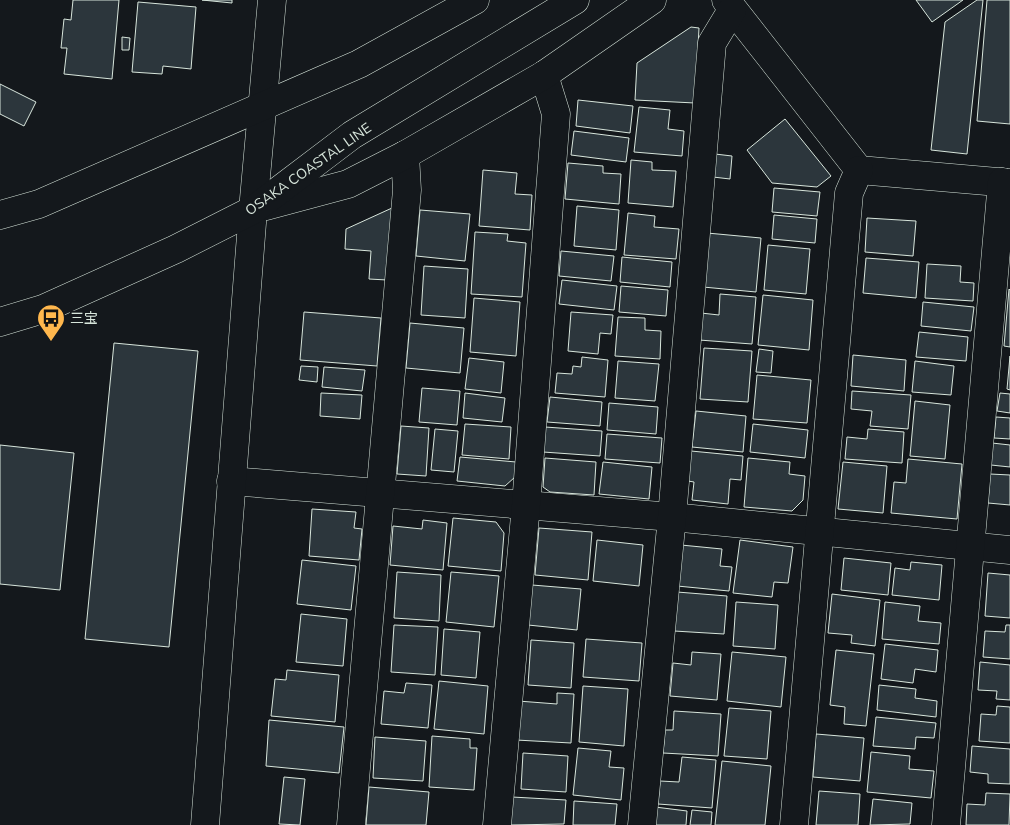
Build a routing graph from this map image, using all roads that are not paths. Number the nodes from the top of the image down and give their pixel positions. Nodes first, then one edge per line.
1 (272, 0) edge
2 (460, 0) edge
3 (476, 0) edge
4 (575, 0) edge
5 (652, 0) edge
6 (729, 5) edge
7 (419, 30) junction
8 (544, 75) junction
9 (262, 108) junction
10 (405, 155) junction
11 (859, 170) junction
12 (1006, 183) edge
13 (253, 210) junction
14 (0, 216) edge
15 (0, 322) edge
16 (231, 481) junction
17 (381, 494) junction
18 (526, 505) junction
19 (672, 517) junction
20 (820, 531) junction
21 (970, 546) junction
22 (1010, 550) edge
23 (205, 825) edge
24 (351, 825) edge
25 (497, 825) edge
26 (642, 825) edge
27 (794, 825) edge
28 (946, 825) edge

1 - 9 street
2 - 7 street
3 - 7 street
4 - 13 street, OSAKA COASTAL LINE
5 - 8 street
6 - 11 street
6 - 19 street
7 - 9 street
8 - 10 street
8 - 18 street
9 - 13 street
9 - 14 street
10 - 13 street
10 - 17 street
11 - 12 street
11 - 20 street
12 - 21 street
13 - 15 street, OSAKA COASTAL LINE
13 - 16 street
16 - 17 street
16 - 23 street
17 - 18 street
17 - 24 street
18 - 19 street
18 - 25 street
19 - 20 street
19 - 26 street
20 - 21 street
20 - 27 street
21 - 22 street
21 - 28 street

